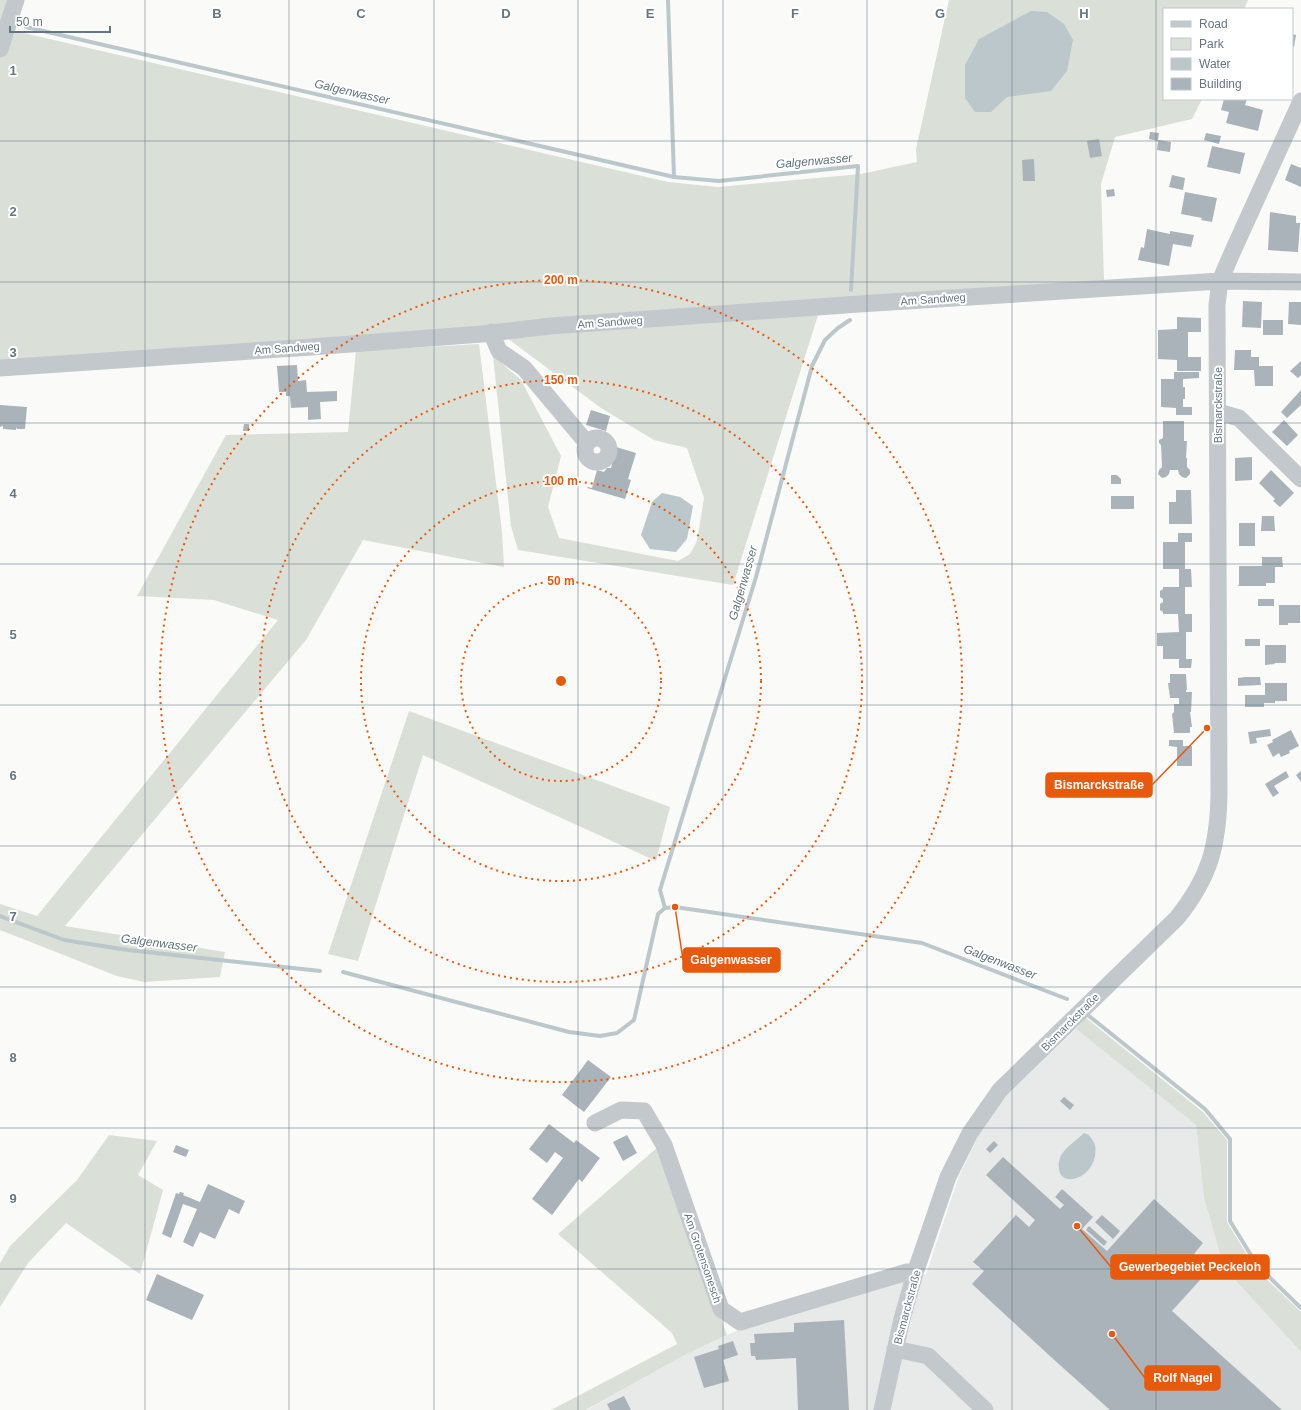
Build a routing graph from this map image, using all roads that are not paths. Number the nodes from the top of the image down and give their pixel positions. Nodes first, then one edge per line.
1 (16, 0) edge
2 (0, 49) edge
3 (1301, 101) edge
4 (1220, 281) junction
5 (1301, 282) edge
6 (491, 332) junction
7 (0, 368) edge
8 (1218, 412) junction
9 (586, 442) dead end
10 (1301, 479) edge
11 (595, 1123) dead end
12 (916, 1273) junction
13 (895, 1349) junction
14 (882, 1410) edge
15 (985, 1410) edge

1 - 2 street
3 - 4 street, Bismarckstraße
4 - 5 street, Am Sandweg
4 - 6 street, Am Sandweg
4 - 8 street, Bismarckstraße
6 - 7 street, Am Sandweg
6 - 9 street
8 - 10 street
8 - 12 street, Bismarckstraße
11 - 12 street, Am Grotensonesch
12 - 13 street, Bismarckstraße
13 - 14 street, Bismarckstraße
13 - 15 street

